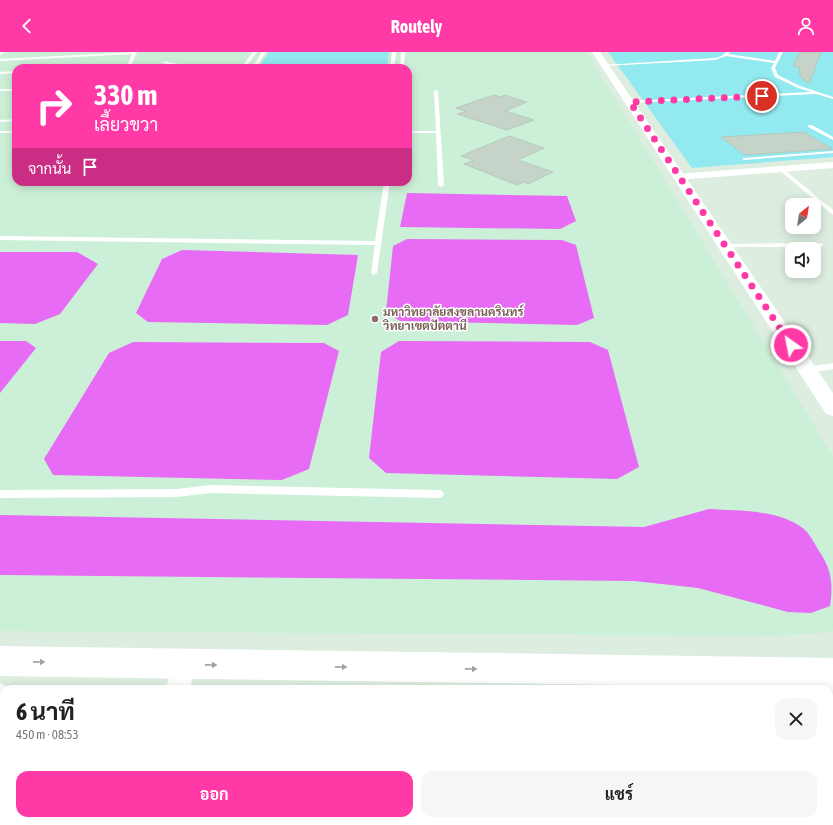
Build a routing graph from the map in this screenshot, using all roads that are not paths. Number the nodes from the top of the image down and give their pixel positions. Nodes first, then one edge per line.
1 (3, 52) edge
2 (135, 52) edge
3 (255, 52) edge
4 (264, 52) edge
5 (394, 52) edge
6 (403, 52) edge
7 (596, 52) edge
8 (781, 52) edge
9 (0, 54) edge
10 (727, 54) edge
11 (0, 60) edge
12 (164, 62) dead end
13 (776, 62) junction
14 (130, 64) edge
15 (174, 64) edge
16 (247, 64) edge
17 (256, 64) edge
18 (392, 64) edge
19 (402, 64) edge
20 (605, 65) junction
21 (12, 72) edge
22 (0, 73) edge
23 (0, 90) edge
24 (12, 90) edge
25 (436, 91) dead end
26 (815, 93) junction
27 (833, 98) edge
28 (630, 102) junction
29 (12, 120) edge
30 (0, 121) edge
31 (810, 126) dead end
32 (12, 129) edge
33 (0, 132) edge
34 (9, 132) joint
35 (412, 132) edge
36 (439, 132) junction
37 (833, 139) edge
38 (833, 152) edge
39 (744, 159) dead end
40 (833, 165) edge
41 (780, 168) junction
42 (678, 176) junction
43 (441, 185) dead end
44 (386, 186) edge
45 (833, 213) edge
46 (0, 238) edge
47 (378, 242) junction
48 (785, 245) edge
49 (726, 246) junction
50 (374, 273) dead end
51 (833, 366) edge
52 (807, 370) junction
53 (833, 409) edge
54 (0, 494) edge
55 (439, 494) dead end
56 (0, 661) edge
57 (833, 673) edge
58 (180, 677) edge

1 - 9 lane
2 - 11 lane
2 - 14 lane
3 - 16 lane
4 - 17 lane
5 - 18 lane
6 - 19 lane
7 - 20 street
8 - 13 lane
10 - 13 lane
10 - 20 lane
12 - 15 lane
13 - 26 lane
20 - 28 street
21 - 22 lane
23 - 24 lane
25 - 36 lane
26 - 27 lane
26 - 28 lane
28 - 42 street
29 - 30 lane
31 - 37 lane
32 - 34 lane
33 - 34 lane
35 - 36 lane
36 - 43 lane
38 - 39 lane
40 - 41 street
41 - 42 street
41 - 45 lane
42 - 49 street
44 - 47 lane
46 - 47 lane
47 - 50 lane
48 - 49 lane
49 - 52 street
51 - 52 lane
52 - 53 street
54 - 55 lane
56 -> 58 street
58 -> 57 street

